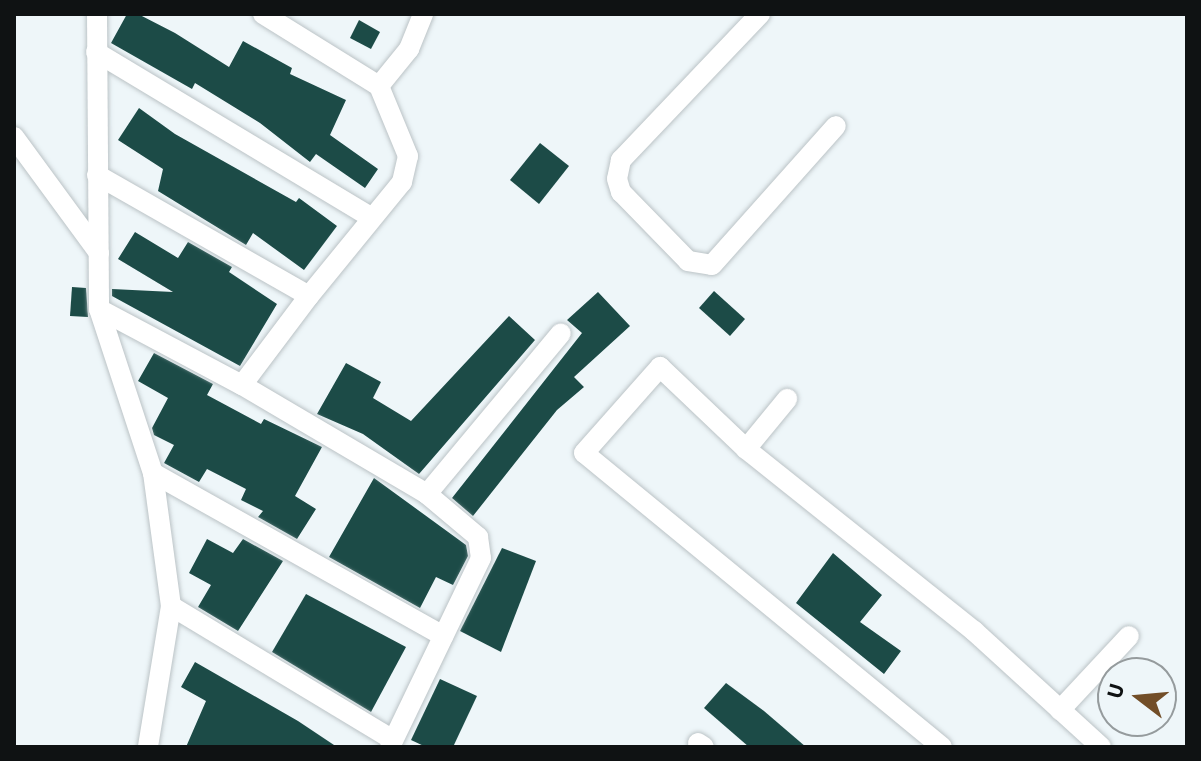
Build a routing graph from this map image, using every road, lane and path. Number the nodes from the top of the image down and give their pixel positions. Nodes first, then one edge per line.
1 (97, 14) edge
2 (263, 14) edge
3 (423, 14) edge
4 (760, 14) edge
5 (96, 52) junction
6 (379, 86) junction
7 (836, 126) dead end
8 (14, 137) edge
9 (97, 175) junction
10 (371, 217) junction
11 (99, 253) junction
12 (309, 296) junction
13 (99, 309) junction
14 (561, 333) dead end
15 (242, 385) junction
16 (787, 399) dead end
17 (746, 449) junction
18 (153, 473) junction
19 (427, 494) junction
20 (171, 606) junction
21 (443, 636) junction
22 (1129, 636) dead end
23 (1060, 710) junction
24 (392, 744) edge
25 (148, 747) edge
26 (942, 747) edge
27 (1101, 747) edge

1 - 5 street
2 - 6 street
3 - 6 street
4 - 7 street
5 - 9 street
5 - 10 street
6 - 10 street
8 - 11 street
9 - 11 street
9 - 12 street
10 - 12 street
11 - 13 street
12 - 15 street
13 - 15 street
13 - 18 street
14 - 19 street
15 - 19 street
16 - 17 street
17 - 23 street
17 - 26 street
18 - 20 street
18 - 21 street
19 - 21 street
20 - 24 street
20 - 25 street
21 - 24 street
22 - 23 street
23 - 27 street

